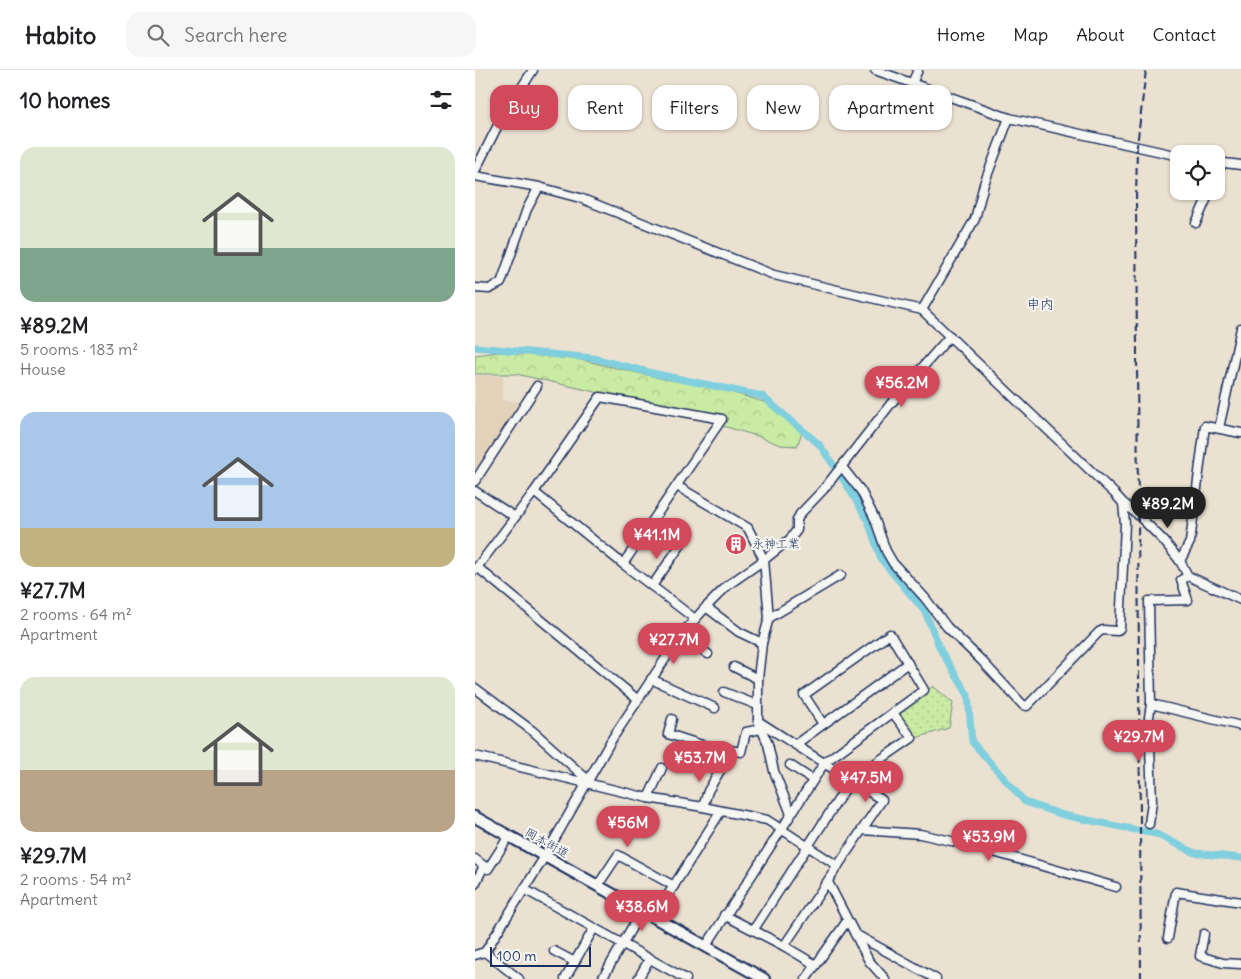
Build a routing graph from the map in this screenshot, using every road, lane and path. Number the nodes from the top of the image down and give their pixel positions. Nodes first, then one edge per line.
1 (533, 70) edge
2 (875, 70) edge
3 (917, 70) edge
4 (913, 84) junction
5 (1009, 118) junction
6 (1170, 154) edge
7 (1225, 163) edge
8 (1241, 165) edge
9 (475, 171) edge
10 (475, 176) edge
11 (539, 187) junction
12 (1206, 200) edge
13 (1196, 223) dead end
14 (475, 288) edge
15 (922, 310) junction
16 (1241, 328) edge
17 (950, 336) junction
18 (537, 386) dead end
19 (1219, 428) junction
20 (1241, 433) edge
21 (841, 468) junction
22 (475, 482) edge
23 (677, 486) junction
24 (475, 491) edge
25 (534, 492) junction
26 (1123, 503) junction
27 (515, 517) junction
28 (680, 546) dead end
29 (764, 560) junction
30 (1180, 560) junction
31 (623, 564) junction
32 (476, 569) edge
33 (841, 575) dead end
34 (1188, 576) junction
35 (652, 586) junction
36 (1241, 600) edge
37 (706, 606) junction
38 (769, 618) junction
39 (695, 619) junction
40 (681, 635) junction
41 (762, 643) junction
42 (708, 654) dead end
43 (907, 663) junction
44 (734, 667) dead end
45 (757, 679) junction
46 (651, 680) junction
47 (475, 688) edge
48 (724, 692) dead end
49 (637, 699) junction
50 (1151, 704) junction
51 (757, 705) junction
52 (715, 708) dead end
53 (893, 713) junction
54 (672, 719) dead end
55 (757, 721) junction
56 (823, 724) junction
57 (1241, 726) edge
58 (761, 729) junction
59 (796, 744) junction
60 (475, 756) edge
61 (825, 762) junction
62 (790, 765) dead end
63 (663, 768) dead end
64 (721, 769) dead end
65 (813, 780) junction
66 (851, 780) junction
67 (587, 782) junction
68 (648, 798) junction
69 (703, 807) junction
70 (721, 811) junction
71 (791, 814) junction
72 (475, 817) edge
73 (1149, 824) dead end
74 (781, 830) junction
75 (862, 830) junction
76 (509, 836) junction
77 (807, 847) junction
78 (545, 856) junction
79 (475, 859) edge
80 (484, 866) junction
81 (838, 866) junction
82 (828, 882) junction
83 (475, 884) edge
84 (598, 885) junction
85 (674, 886) junction
86 (1116, 887) dead end
87 (524, 889) junction
88 (1241, 902) edge
89 (641, 910) junction
90 (725, 915) junction
91 (654, 917) junction
92 (847, 921) junction
93 (594, 928) junction
94 (754, 929) junction
95 (855, 934) junction
96 (1204, 934) dead end
97 (1168, 938) dead end
98 (622, 943) junction
99 (706, 946) junction
100 (783, 946) junction
101 (553, 951) dead end
102 (478, 953) edge
103 (650, 958) junction
104 (575, 962) junction
105 (1241, 964) edge
106 (816, 965) junction
107 (678, 977) edge
108 (519, 979) edge
109 (565, 979) edge
110 (602, 979) edge
111 (638, 979) edge
112 (686, 979) edge
113 (764, 979) edge
114 (806, 979) edge
115 (885, 979) edge
116 (936, 979) edge

1 - 9 street
2 - 4 street
3 - 4 street
4 - 5 street
5 - 6 street
5 - 15 street
7 - 8 street
10 - 11 street
11 - 14 street
11 - 15 street
12 - 13 street
15 - 17 street
16 - 19 street
17 - 21 street
17 - 26 street
18 - 22 street
19 - 20 street
19 - 30 street
21 - 26 street
21 - 29 street
23 - 25 street
23 - 29 street
23 - 31 street
24 - 27 street
25 - 27 street
25 - 31 street
26 - 30 street
27 - 32 street
28 - 35 street
29 - 37 street
29 - 38 street
30 - 34 street
31 - 35 street
32 - 49 street
33 - 38 street
34 - 36 street
34 - 50 street
35 - 39 street
37 - 39 street
37 - 41 street
38 - 41 street
39 - 40 street
40 - 42 street
40 - 46 street
41 - 45 street
43 - 53 street
43 - 56 street
43 - 56 street
44 - 45 street
45 - 51 street
46 - 49 street
46 - 52 street
47 - 67 street
48 - 51 street
49 - 67 street
50 - 57 street
50 - 73 street
51 - 55 street
53 - 61 street
53 - 66 street
54 - 58 street
55 - 58 street
55 - 59 street
56 - 59 street
58 - 71 street
59 - 61 street
60 - 67 street
61 - 65 street
61 - 66 street
62 - 65 street
63 - 68 street
64 - 69 street
65 - 71 street
66 - 75 street
66 - 77 street
67 - 68 street
67 - 78 street
68 - 69 street
69 - 70 street
70 - 74 street
70 - 85 street
71 - 74 street
72 - 76 main road, 岡本街道
74 - 77 street
74 - 90 street
75 - 81 street
75 - 86 street
76 - 78 main road, 岡本街道
76 - 80 street
77 - 81 street
77 - 94 street
78 - 84 main road, 岡本街道
78 - 87 street
79 - 80 street
80 - 83 street
81 - 82 street
82 - 92 street
82 - 100 street
84 - 85 street
84 - 89 main road, 岡本街道
85 - 91 street
87 - 93 street
87 - 102 street
88 - 97 street
89 - 91 main road, 岡本街道
89 - 98 street
90 - 94 street
90 - 99 street
91 - 99 main road, 岡本街道
92 - 95 street
92 - 106 street
93 - 98 street
93 - 104 street
94 - 100 street
95 - 115 street
95 - 116 street
96 - 105 street
98 - 103 street
98 - 110 street
99 - 113 main road, 岡本街道
100 - 106 street
101 - 104 street
102 - 108 street
103 - 107 street
103 - 111 street
104 - 109 street
106 - 114 street
107 - 112 street

